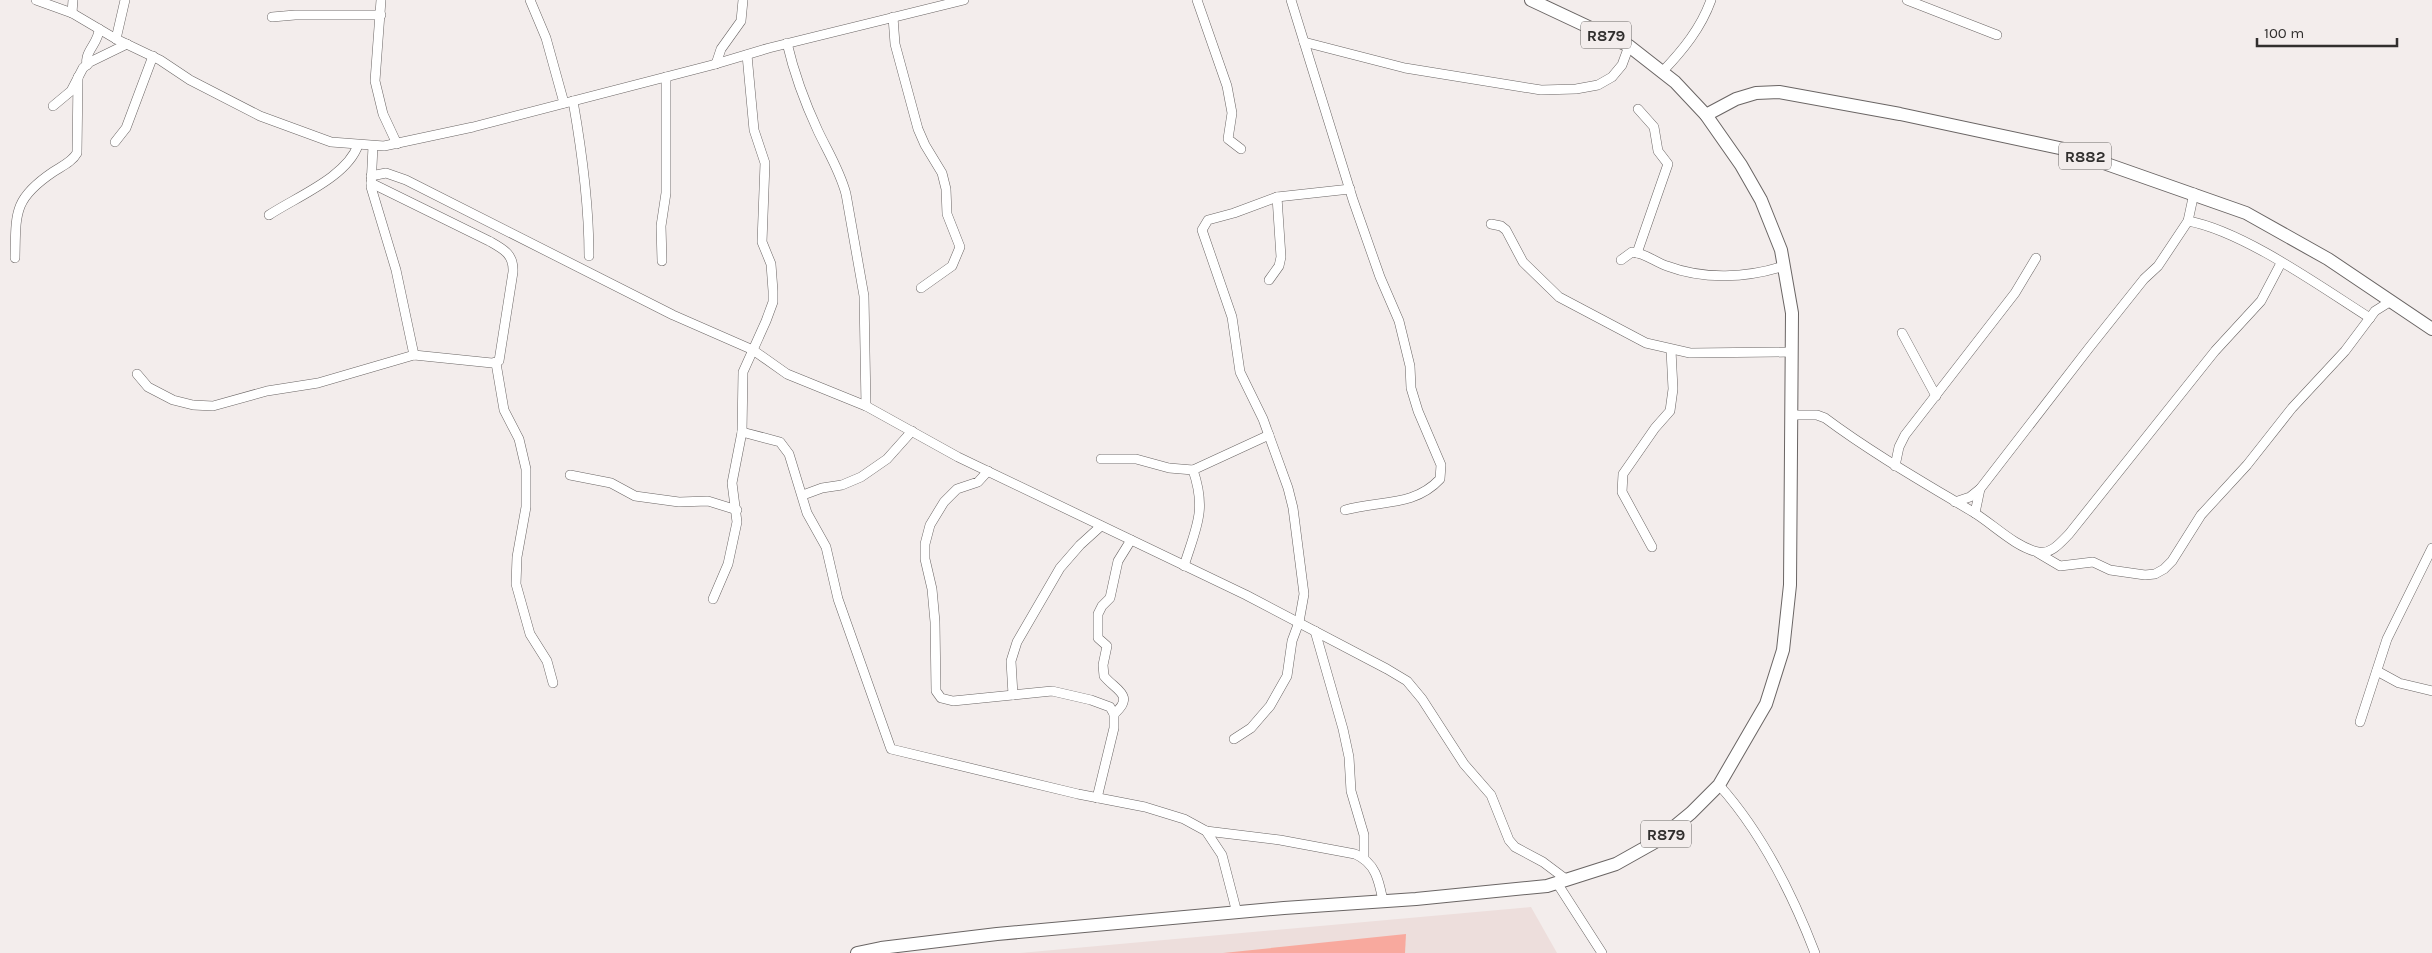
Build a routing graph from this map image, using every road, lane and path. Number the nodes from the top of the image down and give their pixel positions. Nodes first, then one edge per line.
1 (36, 0) edge
2 (73, 0) edge
3 (125, 0) edge
4 (381, 0) edge
5 (530, 0) edge
6 (743, 0) edge
7 (964, 0) edge
8 (1198, 0) edge
9 (1290, 0) edge
10 (1531, 0) edge
11 (1712, 0) edge
12 (1907, 0) edge
13 (72, 13) junction
14 (380, 15) junction
15 (272, 17) dead end
16 (893, 17) junction
17 (99, 29) junction
18 (1996, 35) dead end
19 (116, 39) junction
20 (1304, 42) junction
21 (787, 43) junction
22 (127, 44) junction
23 (1630, 46) junction
24 (747, 55) junction
25 (153, 56) junction
26 (716, 64) junction
27 (87, 65) junction
28 (1663, 71) junction
29 (78, 77) junction
30 (666, 77) junction
31 (568, 102) junction
32 (52, 106) dead end
33 (1638, 109) dead end
34 (1706, 115) junction
35 (115, 142) dead end
36 (397, 144) junction
37 (358, 145) junction
38 (374, 146) junction
39 (1241, 149) dead end
40 (371, 179) junction
41 (1350, 189) junction
42 (2194, 193) junction
43 (1276, 197) junction
44 (268, 215) dead end
45 (2188, 221) junction
46 (1491, 224) dead end
47 (1637, 253) junction
48 (589, 256) dead end
49 (15, 258) dead end
50 (2036, 258) dead end
51 (1621, 260) dead end
52 (662, 261) dead end
53 (2281, 263) junction
54 (1784, 266) junction
55 (1269, 280) dead end
56 (921, 288) dead end
57 (2391, 300) junction
58 (2370, 318) junction
59 (2432, 329) edge
60 (1902, 333) dead end
61 (753, 350) junction
62 (1672, 350) junction
63 (1792, 352) junction
64 (414, 355) junction
65 (496, 363) junction
66 (137, 374) dead end
67 (1936, 396) junction
68 (866, 406) junction
69 (1793, 415) junction
70 (912, 431) junction
71 (742, 432) junction
72 (1270, 435) junction
73 (1101, 458) dead end
74 (1895, 466) junction
75 (1193, 470) junction
76 (988, 471) junction
77 (570, 475) dead end
78 (1980, 489) junction
79 (803, 495) junction
80 (1955, 502) junction
81 (736, 510) junction
82 (1345, 510) dead end
83 (1975, 513) junction
84 (1101, 526) junction
85 (1131, 540) junction
86 (1652, 548) dead end
87 (2432, 548) edge
88 (2038, 552) junction
89 (1184, 566) junction
90 (713, 599) dead end
91 (1299, 622) junction
92 (1315, 630) junction
93 (2377, 671) junction
94 (553, 684) dead end
95 (2432, 691) edge
96 (1013, 695) junction
97 (1114, 714) junction
98 (2360, 722) dead end
99 (1234, 739) dead end
100 (1719, 785) junction
101 (1097, 798) junction
102 (1206, 831) junction
103 (1364, 858) junction
104 (1562, 882) junction
105 (1383, 901) junction
106 (1237, 913) junction
107 (857, 953) edge
108 (1602, 953) edge
109 (1815, 953) edge

1 - 13 street
2 - 13 street
3 - 19 street
4 - 14 street
5 - 31 street
6 - 26 street
7 - 16 street
8 - 39 street
9 - 20 street
10 - 23 main road, R879
11 - 28 street
12 - 18 street
13 - 17 street
14 - 15 street
14 - 36 street
16 - 21 street
16 - 56 street
17 - 19 street
17 - 27 street
19 - 22 street
20 - 23 street
20 - 41 street
21 - 24 street
21 - 68 street
22 - 25 street
22 - 27 street
23 - 28 main road, R879
24 - 26 street
24 - 61 street
25 - 35 street
25 - 37 street
26 - 30 street
27 - 29 street
28 - 34 main road, R879
29 - 32 street
29 - 49 street
30 - 31 street
30 - 52 street
31 - 36 street
31 - 48 street
33 - 47 street
34 - 42 main road, R882
34 - 54 main road, R879
36 - 38 street
37 - 38 street
37 - 44 street
38 - 40 street
40 - 61 street
40 - 64 street
40 - 65 street
41 - 43 street
41 - 82 street
42 - 45 street
42 - 57 main road, R882
43 - 55 street
43 - 72 street
45 - 53 street
45 - 78 street
46 - 62 street
47 - 51 street
47 - 54 street
50 - 67 street
53 - 58 street
53 - 88 street
54 - 63 main road, R879
57 - 58 street
57 - 59 main road, R882
58 - 88 street
60 - 67 street
61 - 68 street
61 - 71 street
62 - 63 street
62 - 86 street
63 - 69 main road, R879
64 - 65 street
64 - 66 street
65 - 94 street
67 - 74 street
68 - 70 street
69 - 74 street
69 - 100 main road, R879
70 - 76 street
70 - 79 street
71 - 79 street
71 - 81 street
72 - 75 street
72 - 91 street
73 - 75 street
74 - 80 street
75 - 89 street
76 - 84 street
76 - 96 street
77 - 81 street
78 - 80 street
78 - 83 street
79 - 101 street
80 - 83 street
81 - 90 street
83 - 88 street
84 - 85 street
84 - 96 street
85 - 89 street
85 - 97 street
87 - 93 street
89 - 91 street
91 - 92 street
91 - 99 street
92 - 103 street
92 - 104 street
93 - 95 street
93 - 98 street
96 - 97 street
97 - 101 street
100 - 104 main road, R879
100 - 109 street
101 - 102 street
102 - 103 street
102 - 106 street
103 - 105 street
104 - 105 main road, R879
104 - 108 street
105 - 106 main road, R879
106 - 107 main road, R879

